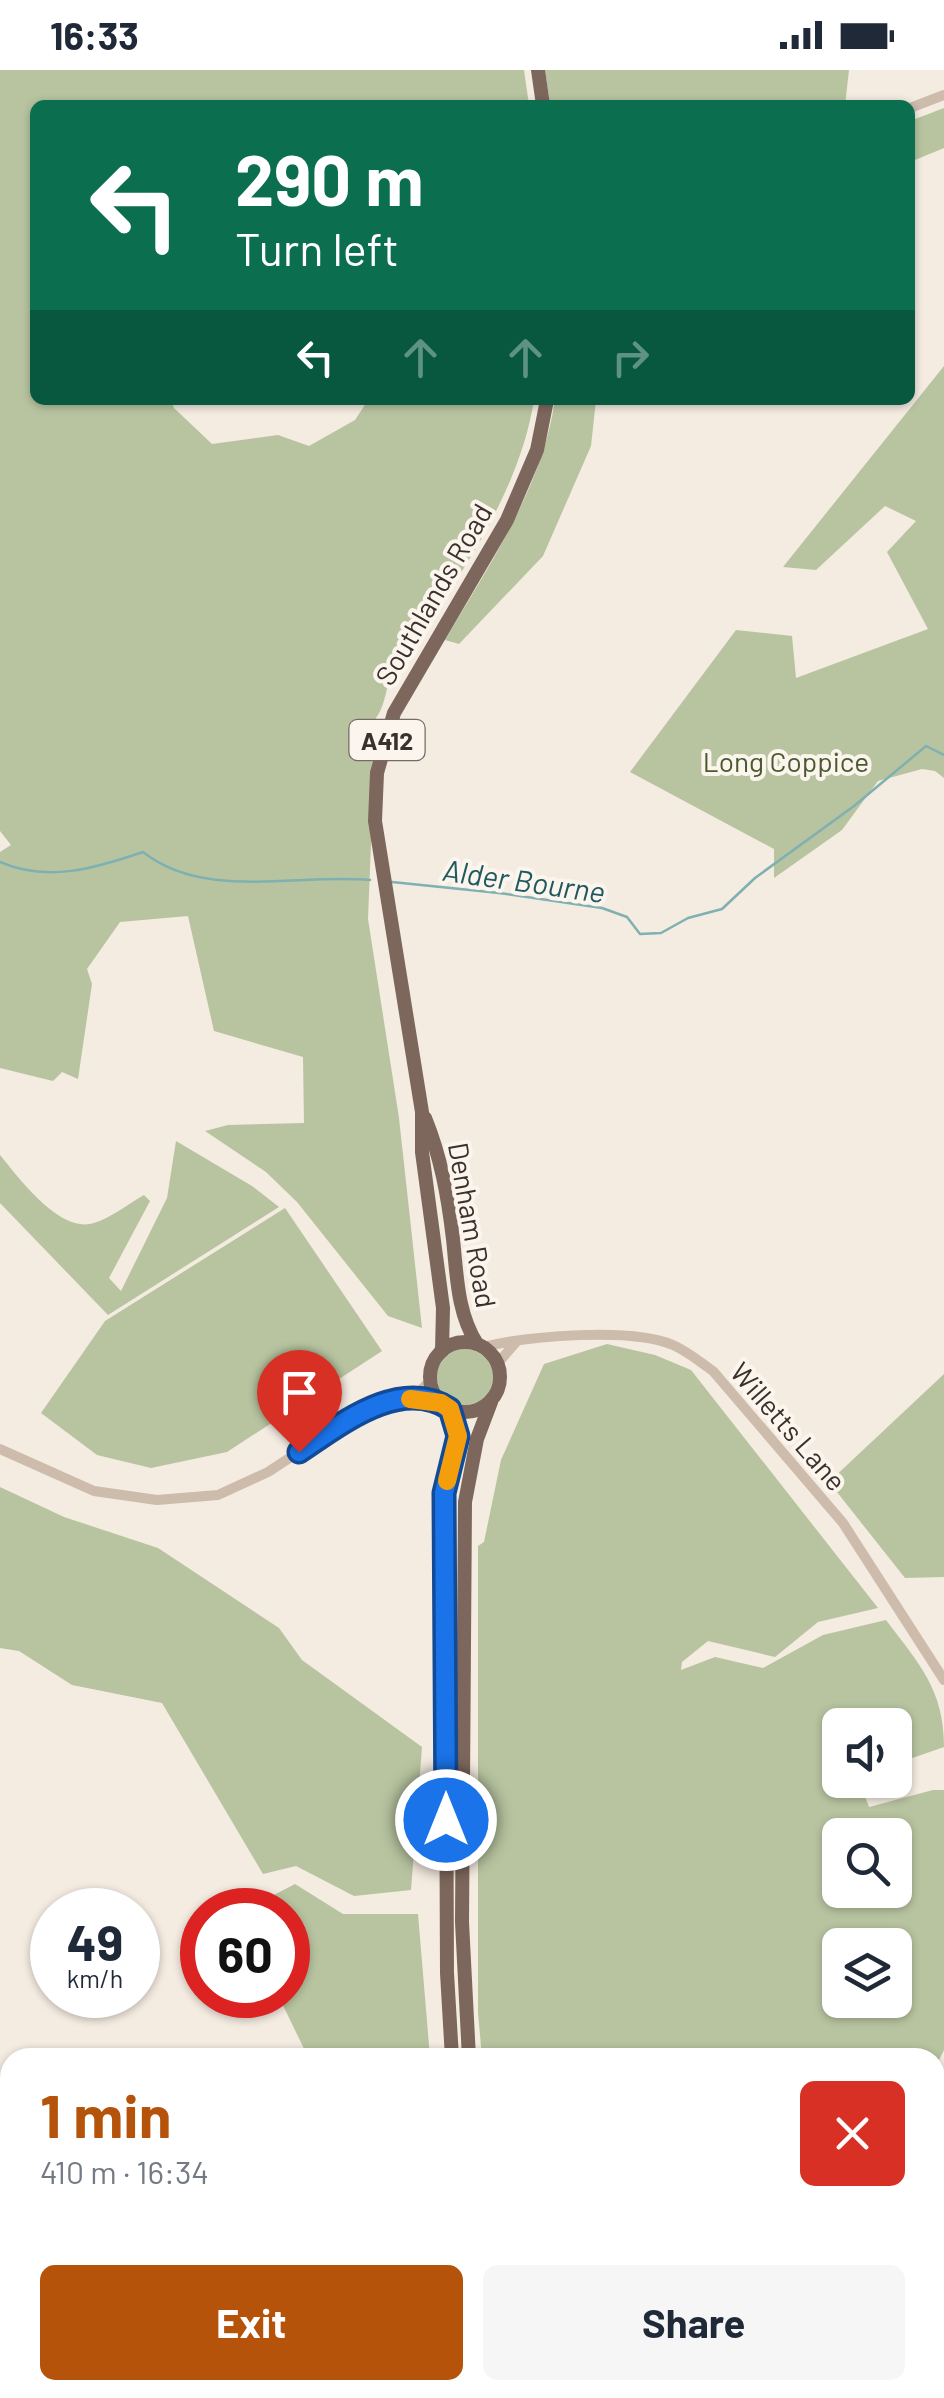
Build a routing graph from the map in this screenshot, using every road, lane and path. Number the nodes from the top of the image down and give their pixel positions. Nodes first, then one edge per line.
1 (538, 70) edge
2 (944, 96) edge
3 (542, 100) edge
4 (915, 106) edge
5 (546, 405) edge
6 (422, 1112) junction
7 (518, 1340) junction
8 (480, 1345) junction
9 (442, 1351) junction
10 (498, 1363) junction
11 (430, 1381) junction
12 (406, 1398) junction
13 (490, 1402) junction
14 (446, 1406) junction
15 (0, 1449) edge
16 (944, 1680) edge
17 (451, 2048) edge
18 (469, 2048) edge

1 - 3 main road
2 - 4 street
5 - 6 main road, Southlands Road / A412
6 - 8 main road, Denham Road / A412
6 - 9 main road, Denham Road / A412
7 - 8 street, Willetts Lane
7 - 10 street
7 - 16 street, Willetts Lane
8 - 9 main road
8 - 10 main road
9 - 11 main road
10 - 13 main road
11 - 12 street
11 - 14 main road
12 - 14 street
12 - 15 street
13 - 14 main road
13 - 18 main road
14 - 17 main road

